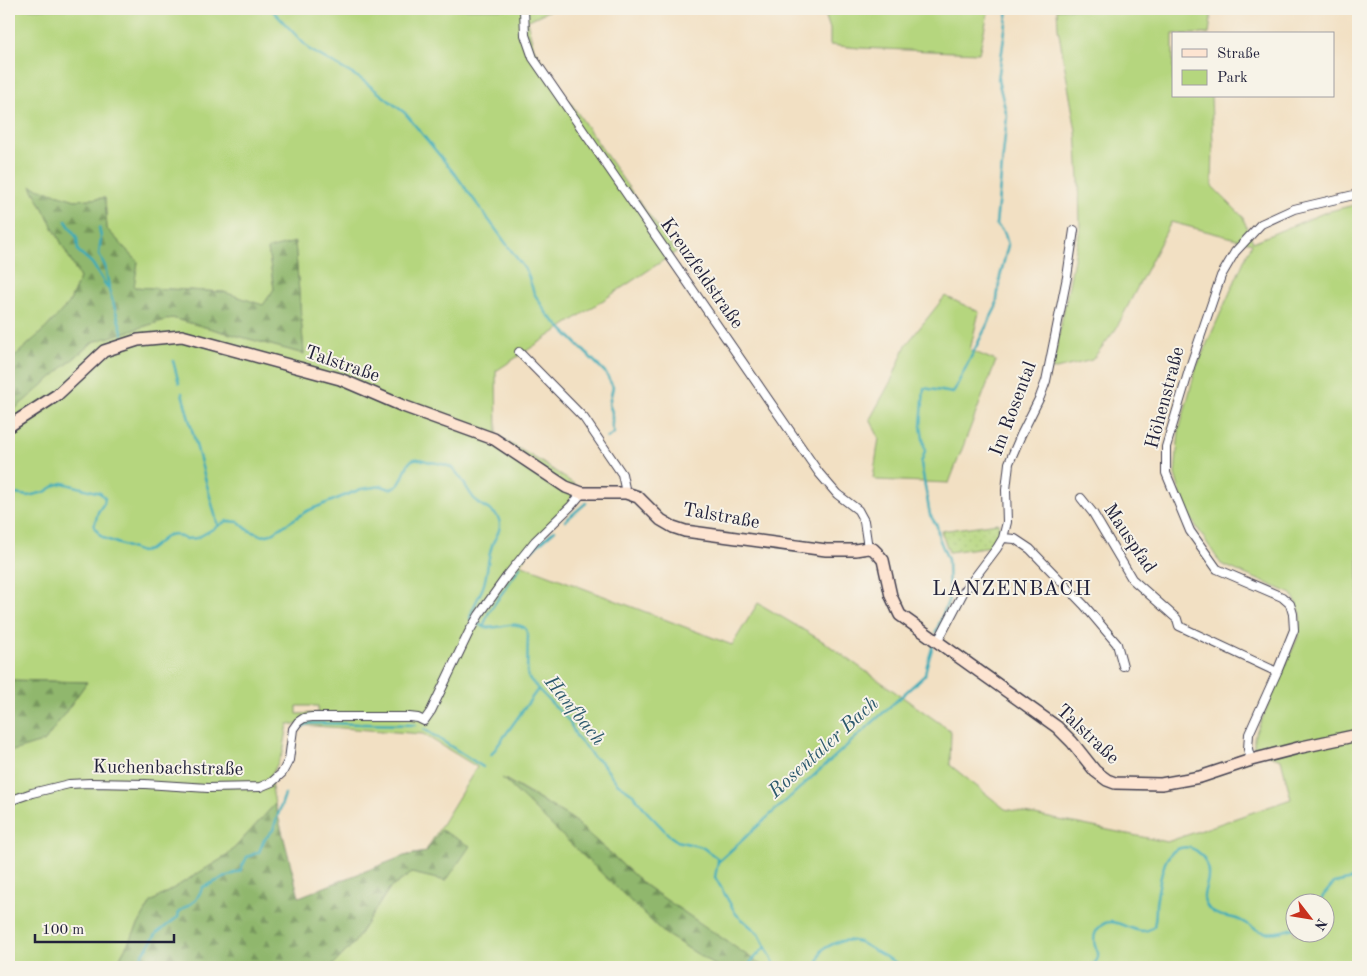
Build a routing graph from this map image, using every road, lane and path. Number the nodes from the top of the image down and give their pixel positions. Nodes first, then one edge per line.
1 (524, 9) edge
2 (1358, 194) edge
3 (1074, 230) dead end
4 (519, 352) dead end
5 (9, 426) edge
6 (582, 493) junction
7 (626, 493) junction
8 (1081, 498) dead end
9 (1003, 538) junction
10 (868, 548) junction
11 (938, 642) junction
12 (1123, 666) dead end
13 (1278, 672) junction
14 (1358, 735) edge
15 (1251, 760) junction
16 (9, 801) edge

1 - 10 street, Kreuzfeldstraße
2 - 13 street, Höhenstraße
3 - 9 street, Im Rosental
4 - 7 street
5 - 6 main road, Talstraße
6 - 7 main road, Talstraße
6 - 16 street, Kuchenbachstraße
7 - 10 main road, Talstraße
8 - 13 street, Mauspfad
9 - 11 street, Im Rosental
9 - 12 street
10 - 11 main road, Talstraße
11 - 15 main road, Talstraße
13 - 15 street, Höhenstraße
14 - 15 main road, Talstraße

